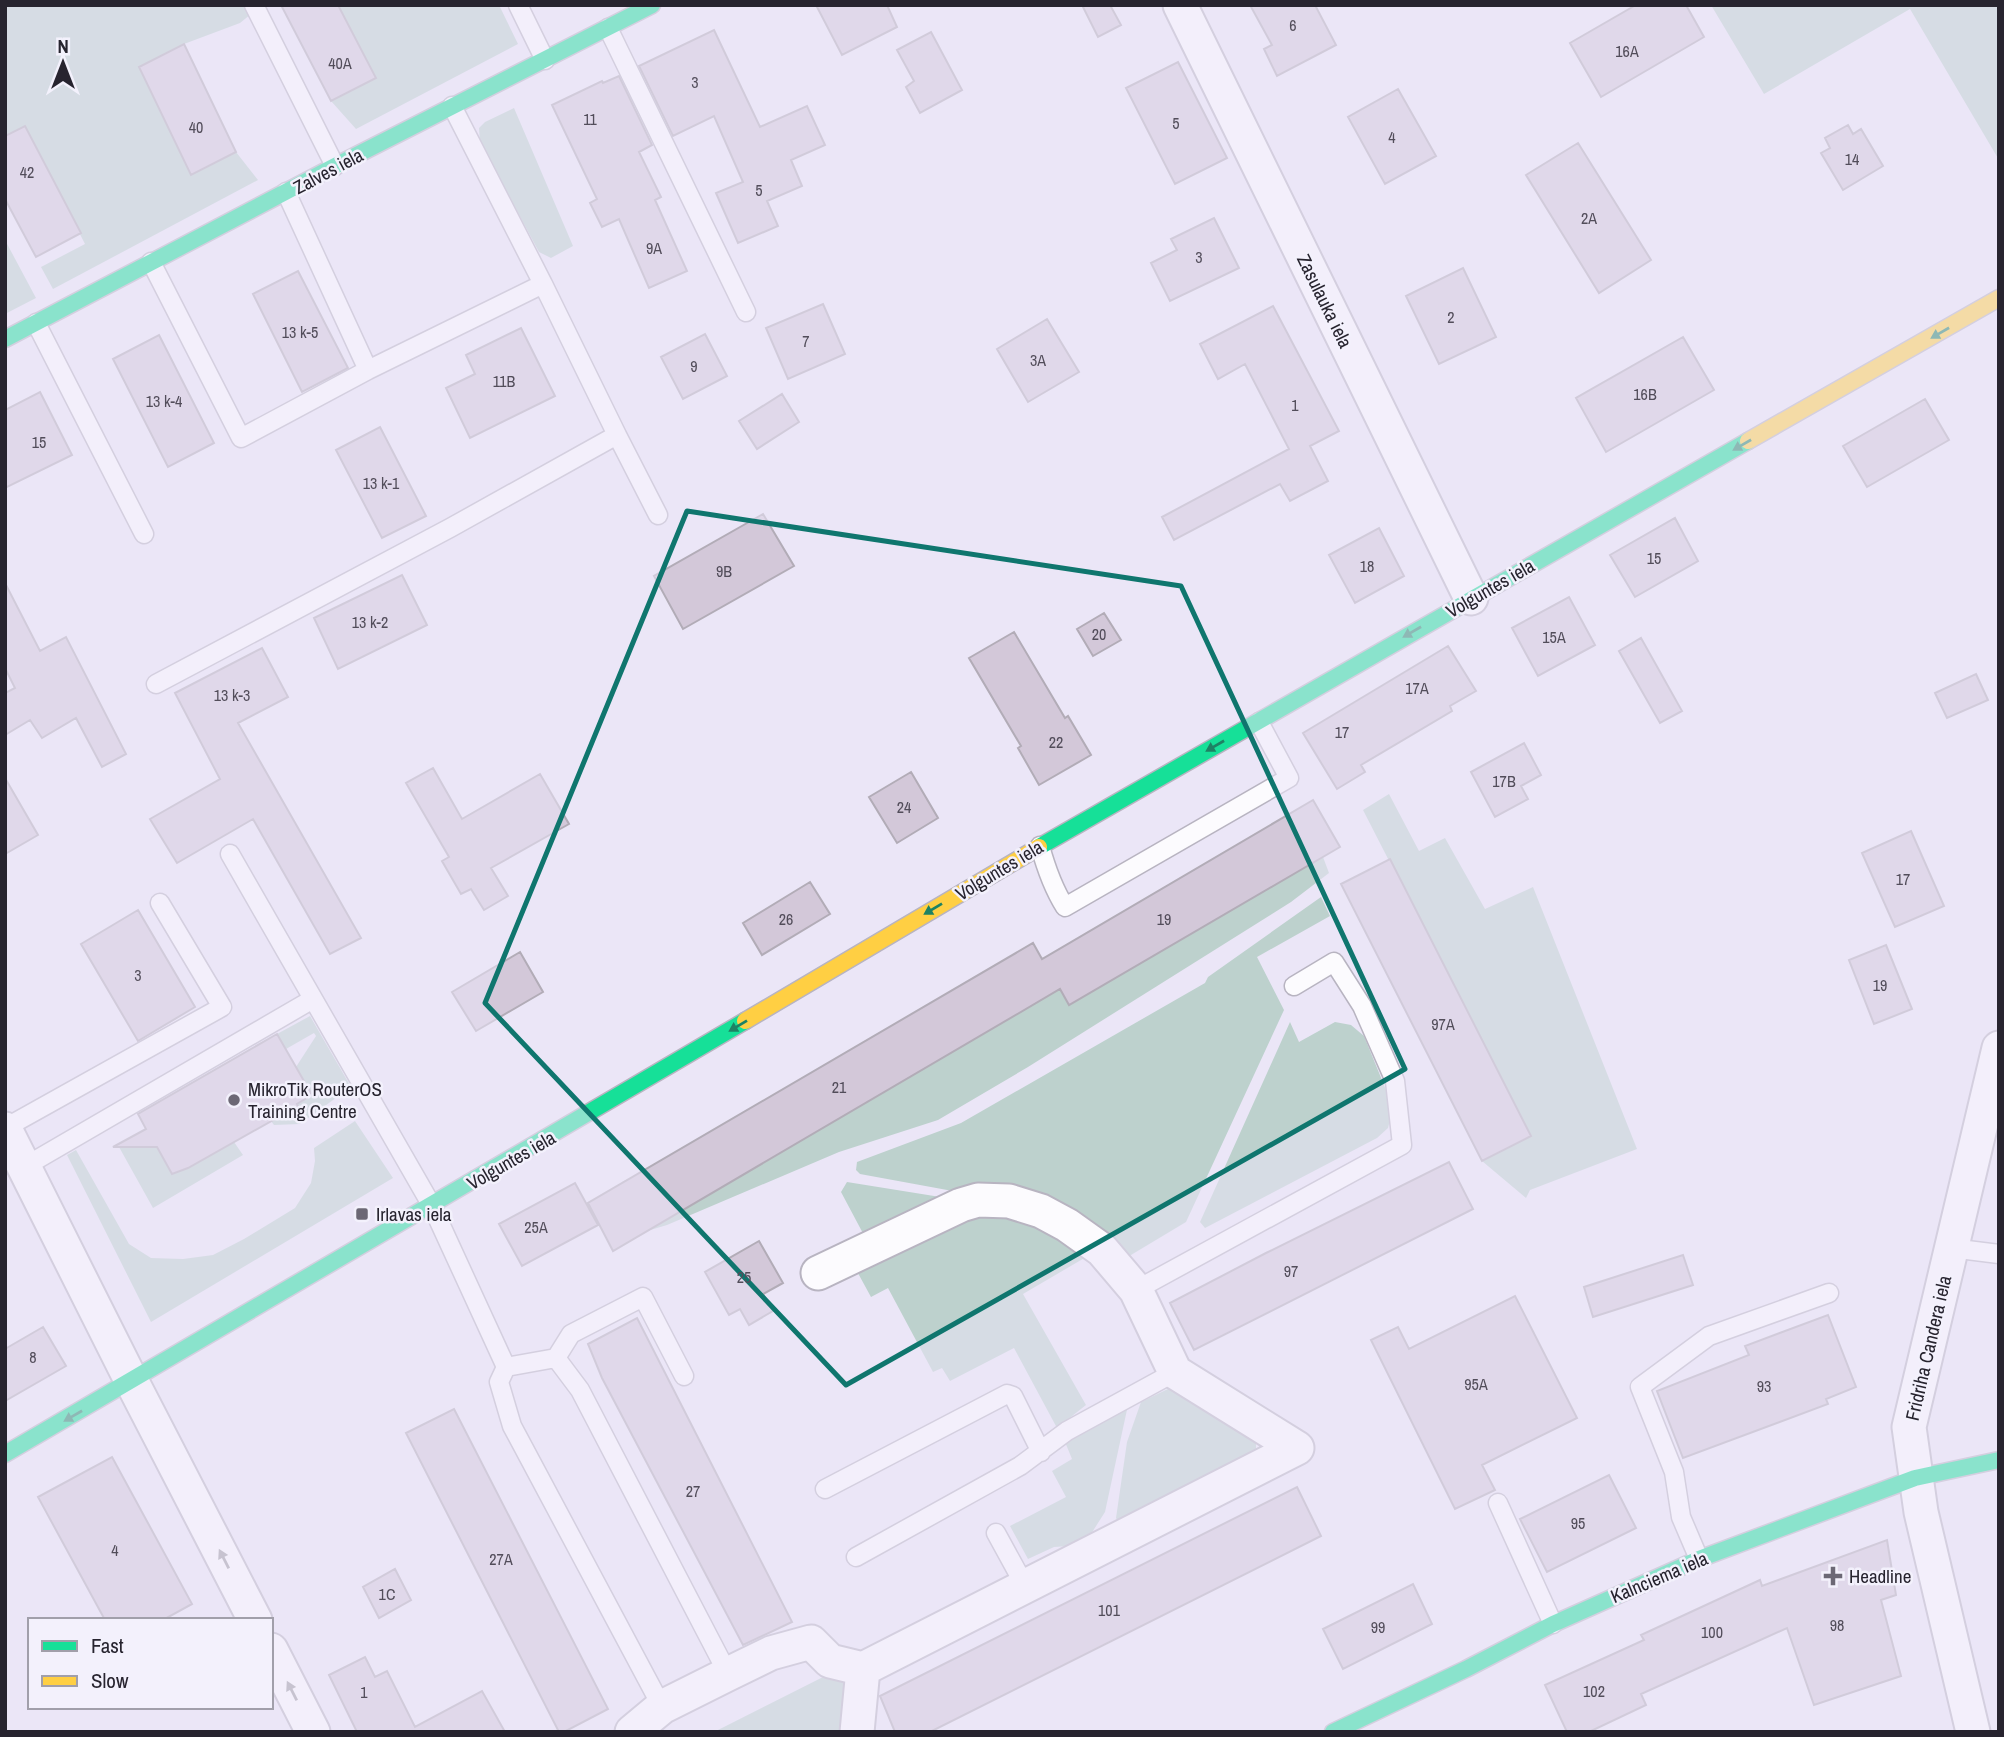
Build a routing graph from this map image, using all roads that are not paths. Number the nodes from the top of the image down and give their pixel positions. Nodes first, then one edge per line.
1 (254, 5) edge
2 (518, 5) edge
3 (652, 5) edge
4 (1180, 5) edge
5 (608, 28) junction
6 (545, 60) junction
7 (452, 106) junction
8 (335, 166) junction
9 (286, 192) junction
10 (151, 262) junction
11 (543, 284) junction
12 (1999, 298) edge
13 (746, 312) dead end
14 (36, 323) junction
15 (5, 339) edge
16 (368, 370) junction
17 (617, 435) junction
18 (658, 515) dead end
19 (144, 534) dead end
20 (1471, 598) junction
21 (156, 684) dead end
22 (1259, 722) junction
23 (1040, 846) junction
24 (230, 854) dead end
25 (160, 903) dead end
26 (1294, 986) dead end
27 (313, 999) junction
28 (1999, 1048) edge
29 (5, 1129) edge
30 (24, 1167) junction
31 (432, 1206) junction
32 (1951, 1248) junction
33 (1999, 1254) edge
34 (818, 1273) dead end
35 (1136, 1290) junction
36 (1829, 1293) dead end
37 (556, 1358) junction
38 (506, 1367) junction
39 (1175, 1372) junction
40 (684, 1376) dead end
41 (132, 1382) junction
42 (1041, 1452) junction
43 (5, 1454) edge
44 (1999, 1460) edge
45 (1914, 1478) junction
46 (825, 1489) dead end
47 (1498, 1503) dead end
48 (996, 1533) dead end
49 (856, 1557) dead end
50 (1699, 1559) junction
51 (1025, 1587) junction
52 (255, 1618) edge
53 (1553, 1624) junction
54 (273, 1654) edge
55 (863, 1669) junction
56 (728, 1674) junction
57 (662, 1707) junction
58 (1365, 1725) edge
59 (313, 1732) edge
60 (632, 1732) edge
61 (857, 1732) edge
62 (1333, 1732) edge
63 (1973, 1732) edge

1 - 8 lane
2 - 6 lane
3 - 5 street, Zalves iela
4 - 20 street, Zasulauka iela
5 - 6 street, Zalves iela
5 - 13 lane
6 - 7 street, Zalves iela
7 - 8 street, Zalves iela
7 - 11 lane
8 - 9 street, Zalves iela
9 - 10 street, Zalves iela
9 - 16 lane
10 - 14 street, Zalves iela
10 - 16 lane
11 - 16 lane
11 - 17 lane
12 -> 20 street, Volguntes iela
14 - 15 street, Zalves iela
14 - 19 lane
17 - 18 lane
17 - 21 lane
20 -> 22 street, Volguntes iela
22 -> 23 street, Volguntes iela
22 - 23 lane
23 -> 31 street, Volguntes iela
24 - 27 lane
25 - 29 lane
26 - 35 lane
27 - 30 lane
27 - 31 lane
28 - 32 street, Fridriha Candera iela
29 - 30 street
30 - 41 street
31 - 38 lane
31 - 41 street, Volguntes iela
32 - 33 lane
32 - 45 street, Fridriha Candera iela
34 - 35 street
35 - 39 street
36 - 50 lane
37 - 38 lane
37 - 40 lane
37 - 56 lane
38 - 57 lane
39 - 42 lane
39 - 51 street
41 -> 43 street, Volguntes iela
52 -> 41 street
42 - 46 lane
42 - 49 lane
44 - 45 street, Kalnciema iela
45 - 50 street, Kalnciema iela
45 - 63 street, Fridriha Candera iela
47 - 53 lane
48 - 51 lane
50 - 53 street, Kalnciema iela
51 - 55 street
53 - 58 street, Kalnciema iela
59 -> 54 street
55 - 56 street
55 - 61 street
56 - 57 street
57 - 60 street
58 - 62 street, Kalnciema iela

